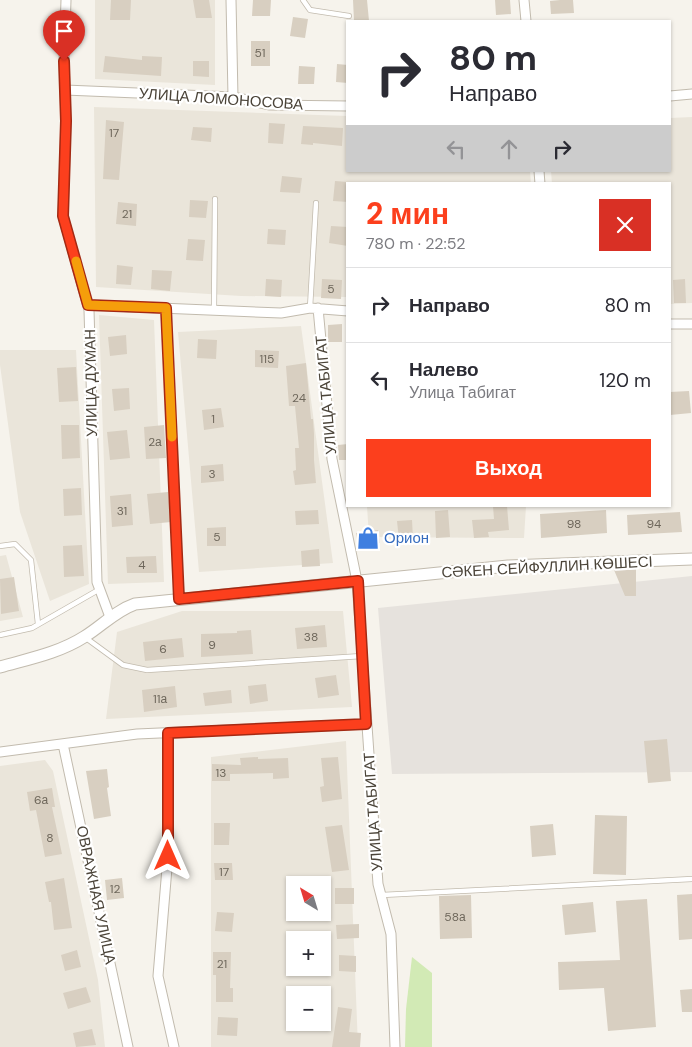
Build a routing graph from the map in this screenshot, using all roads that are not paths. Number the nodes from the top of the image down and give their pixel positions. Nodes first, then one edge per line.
1 (66, 0) edge
2 (231, 0) edge
3 (303, 0) edge
4 (524, 0) edge
5 (349, 16) dead end
6 (526, 20) edge
7 (65, 90) junction
8 (692, 94) edge
9 (671, 96) edge
10 (233, 97) junction
11 (346, 106) edge
12 (215, 200) dead end
13 (316, 203) dead end
14 (88, 305) junction
15 (166, 308) junction
16 (314, 308) junction
17 (214, 310) junction
18 (346, 311) edge
19 (671, 324) edge
20 (692, 324) edge
21 (0, 546) edge
22 (692, 559) edge
23 (358, 581) junction
24 (100, 589) junction
25 (179, 599) junction
26 (110, 617) junction
27 (38, 624) junction
28 (0, 635) edge
29 (84, 637) junction
30 (362, 656) junction
31 (0, 667) edge
32 (366, 724) junction
33 (168, 733) junction
34 (63, 744) junction
35 (0, 752) edge
36 (692, 879) edge
37 (382, 895) junction
38 (128, 1047) edge
39 (174, 1047) edge
40 (395, 1047) edge

1 - 7 street, УЛИЦА ДУМАН
2 - 10 street
3 - 5 lane
4 - 6 street
7 - 10 street, УЛИЦА ЛОМОНОСОВА
7 - 14 street, УЛИЦА ДУМАН
8 - 9 street
10 - 11 street, УЛИЦА ЛОМОНОСОВА
12 - 17 lane
13 - 16 lane
14 - 15 street
14 - 24 street, УЛИЦА ДУМАН
15 - 17 street
15 - 25 lane
16 - 17 street
16 - 18 street
16 - 23 street, УЛИЦА ТАБИГАТ
19 - 20 street
21 - 27 lane
22 - 23 street, СӘКЕН СЕЙФУЛЛИН КӨШЕСІ
23 - 25 street, СӘКЕН СЕЙФУЛЛИН КӨШЕСІ
23 - 30 street, УЛИЦА ТАБИГАТ
24 - 26 street, УЛИЦА ДУМАН
24 - 27 lane
25 - 26 street, СӘКЕН СЕЙФУЛЛИН КӨШЕСІ
26 - 29 street, СӘКЕН СЕЙФУЛЛИН КӨШЕСІ
27 - 28 lane
29 - 30 lane
29 - 31 street, СӘКЕН СЕЙФУЛЛИН КӨШЕСІ
30 - 32 street, УЛИЦА ТАБИГАТ
32 - 33 street
32 - 37 street, УЛИЦА ТАБИГАТ
33 - 34 street
33 - 39 street
34 - 35 street
34 - 38 street, ОВРАЖНАЯ УЛИЦА
36 - 37 lane
37 - 40 street, УЛИЦА ТАБИГАТ

